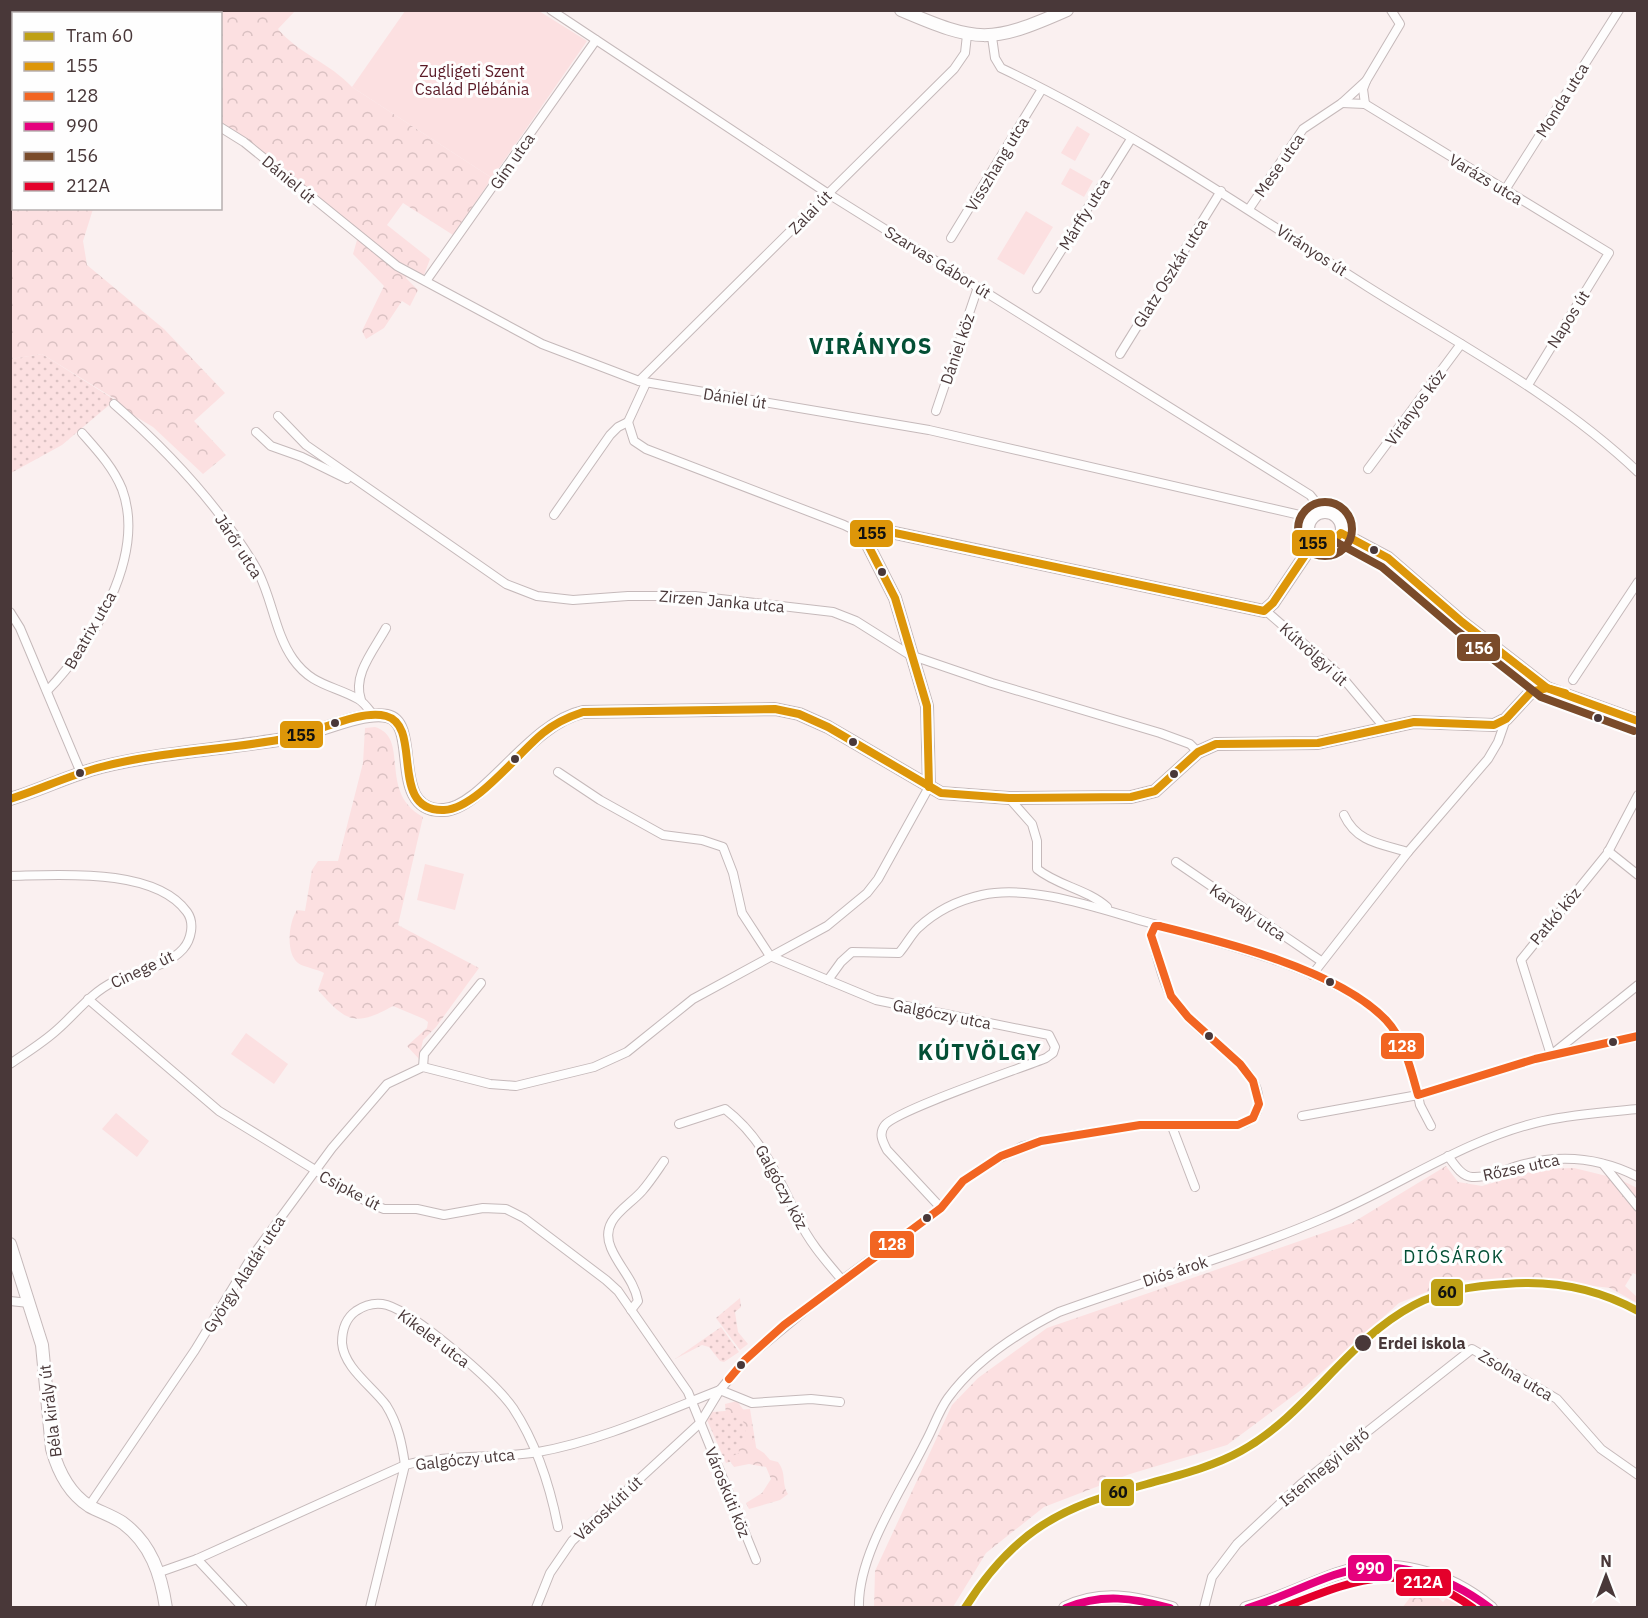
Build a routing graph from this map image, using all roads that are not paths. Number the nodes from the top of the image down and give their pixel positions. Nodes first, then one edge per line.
1 (551, 10) edge
2 (901, 10) edge
3 (1067, 10) edge
4 (1391, 10) edge
5 (1619, 10) edge
6 (967, 35) junction
7 (992, 37) junction
8 (596, 40) junction
9 (1366, 81) junction
10 (1042, 89) junction
11 (1342, 103) junction
12 (1365, 104) junction
13 (222, 127) edge
14 (1131, 139) junction
15 (1505, 190) junction
16 (1221, 191) junction
17 (827, 193) junction
18 (1249, 209) junction
19 (951, 238) dead end
20 (1609, 253) joint
21 (426, 281) junction
22 (978, 287) junction
23 (1037, 289) dead end
24 (1461, 344) junction
25 (1120, 354) dead end
26 (643, 382) junction
27 (1528, 385) junction
28 (114, 404) dead end
29 (936, 411) dead end
30 (278, 416) dead end
31 (628, 423) junction
32 (256, 432) dead end
33 (82, 433) dead end
34 (1368, 469) dead end
35 (1638, 472) edge
36 (358, 483) junction
37 (554, 515) dead end
38 (1318, 515) junction
39 (1341, 533) junction
40 (868, 537) junction
41 (1314, 542) junction
42 (1638, 582) edge
43 (1266, 611) junction
44 (10, 612) edge
45 (386, 628) dead end
46 (910, 656) junction
47 (1573, 680) dead end
48 (1546, 688) junction
49 (47, 692) junction
50 (361, 700) junction
51 (374, 716) junction
52 (1506, 719) junction
53 (1638, 721) edge
54 (1383, 726) junction
55 (1198, 752) junction
56 (558, 772) dead end
57 (81, 773) junction
58 (929, 787) junction
59 (1638, 795) edge
60 (1009, 798) junction
61 (10, 799) edge
62 (1344, 815) dead end
63 (1608, 851) junction
64 (1408, 852) junction
65 (1176, 862) dead end
66 (1638, 875) edge
67 (10, 876) edge
68 (1110, 909) junction
69 (1159, 926) junction
70 (770, 956) junction
71 (1321, 961) junction
72 (1312, 975) junction
73 (828, 980) junction
74 (481, 983) dead end
75 (1638, 985) edge
76 (88, 999) junction
77 (1638, 1036) edge
78 (1551, 1055) junction
79 (10, 1064) edge
80 (423, 1067) junction
81 (1418, 1095) junction
82 (1638, 1109) edge
83 (1302, 1116) dead end
84 (679, 1124) dead end
85 (1171, 1124) junction
86 (1431, 1126) dead end
87 (1448, 1156) junction
88 (664, 1161) dead end
89 (1603, 1164) junction
90 (315, 1171) junction
91 (1638, 1177) edge
92 (1195, 1187) dead end
93 (941, 1208) junction
94 (1638, 1208) edge
95 (10, 1244) edge
96 (842, 1280) junction
97 (10, 1301) edge
98 (29, 1303) junction
99 (631, 1310) junction
100 (1472, 1349) joint
101 (720, 1390) junction
102 (692, 1401) junction
103 (840, 1402) dead end
104 (700, 1423) junction
105 (537, 1452) junction
106 (405, 1465) junction
107 (1638, 1474) edge
108 (89, 1506) junction
109 (558, 1527) dead end
110 (197, 1559) junction
111 (756, 1560) dead end
112 (160, 1572) junction
113 (166, 1608) edge
114 (243, 1608) edge
115 (370, 1608) edge
116 (536, 1608) edge
117 (859, 1608) edge
118 (1065, 1608) edge
119 (1172, 1608) edge
120 (1204, 1608) edge
121 (1246, 1608) edge
122 (1491, 1608) edge

1 - 8 street, Szarvas Gábor út
2 - 6 street
3 - 7 street
4 - 9 street, Mese utca
5 - 15 street, Monda utca
6 - 7 street
6 - 17 street, Zalai út
7 - 10 street, Virányos út
8 - 17 street, Szarvas Gábor út
8 - 21 street, Gím utca
9 - 11 street, Mese utca
9 - 12 street, Mese utca
10 - 14 street, Virányos út
10 - 19 street, Visszhang utca
11 - 12 street
11 - 18 street, Mese utca
12 - 15 street, Varázs utca
13 - 21 street, Dániel út
14 - 16 street, Virányos út
14 - 23 street, Márffy utca
15 - 20 street, Varázs utca
16 - 18 street, Virányos út
16 - 25 street, Glatz Oszkár utca
17 - 22 street, Szarvas Gábor út
17 - 26 street, Zalai út
18 - 24 street, Virányos út
20 - 27 street, Napos út
21 - 26 street, Dániel út
22 - 29 street, Dániel köz
22 - 38 street, Szarvas Gábor út
24 - 27 street, Virányos út
24 - 34 street, Virányos köz
26 - 31 street, Zalai út
26 - 38 street, Dániel út
27 - 35 street, Virányos út
28 - 50 street, Járőr utca
30 - 36 street, Zirzen Janka utca
31 - 37 street, Zalai út
31 - 40 street
32 - 36 street, Zirzen Janka utca
33 - 49 street, Beatrix utca
36 - 46 street, Zirzen Janka utca
38 - 39 street
38 - 41 street
39 - 41 street
39 - 48 street
40 - 43 street
40 - 46 street
41 - 43 street
42 - 47 street
43 - 54 street, Kútvölgyi út
44 - 49 street
45 - 50 street
46 - 55 street, Zirzen Janka utca
46 - 58 street
48 - 52 street
48 - 53 street
49 - 57 street
50 - 51 street, Járőr utca
51 - 57 street
51 - 58 street
52 - 54 street
52 - 64 street
54 - 55 street
55 - 60 street
56 - 70 street
57 - 61 street
58 - 60 street
58 - 70 street
59 - 63 street
60 - 68 street
62 - 64 street
63 - 66 street
63 - 78 street, Patkó köz
64 - 71 street
65 - 71 street, Karvaly utca
67 - 76 street, Cinege út
68 - 69 street
68 - 73 street
69 - 72 street
69 - 85 street
70 - 73 street, Galgóczy utca
70 - 80 street
71 - 72 street
72 - 81 street
73 - 93 street, Galgóczy utca
74 - 80 street
75 - 78 street
76 - 79 street, Cinege út
76 - 90 street, Csipke út
77 - 78 street
78 - 81 street
80 - 90 street, György Aladár utca
81 - 83 street
81 - 86 street
82 - 87 street, Diós árok
84 - 96 street, Galgóczy köz
85 - 92 street
85 - 93 street
87 - 89 street, Rőzse utca
87 - 117 street, Diós árok
88 - 99 street
89 - 91 street, Rőzse utca
89 - 94 street
90 - 99 street, Csipke út
90 - 108 street, György Aladár utca
93 - 96 street
95 - 98 street, Béla király út
96 - 101 street
97 - 98 street
98 - 108 street, Béla király út
99 - 102 street, Csipke út
100 - 107 street, Zsolna utca
100 - 120 street, Istenhegyi lejtő
101 - 102 street, Galgóczy utca
101 - 103 street
101 - 104 street, Városkúti út
102 - 104 street, Városkúti köz
102 - 105 street, Galgóczy utca
104 - 111 street, Városkúti köz
104 - 116 street, Városkúti út
105 - 106 street, Galgóczy utca
105 - 106 street, Kikelet utca
105 - 109 street, Kikelet utca
106 - 110 street, Galgóczy utca
106 - 115 street, Kikelet utca
108 - 112 street, Béla király út
110 - 112 street, Galgóczy utca
110 - 114 street
112 - 113 street, Béla király út
118 - 119 street
121 - 122 street

